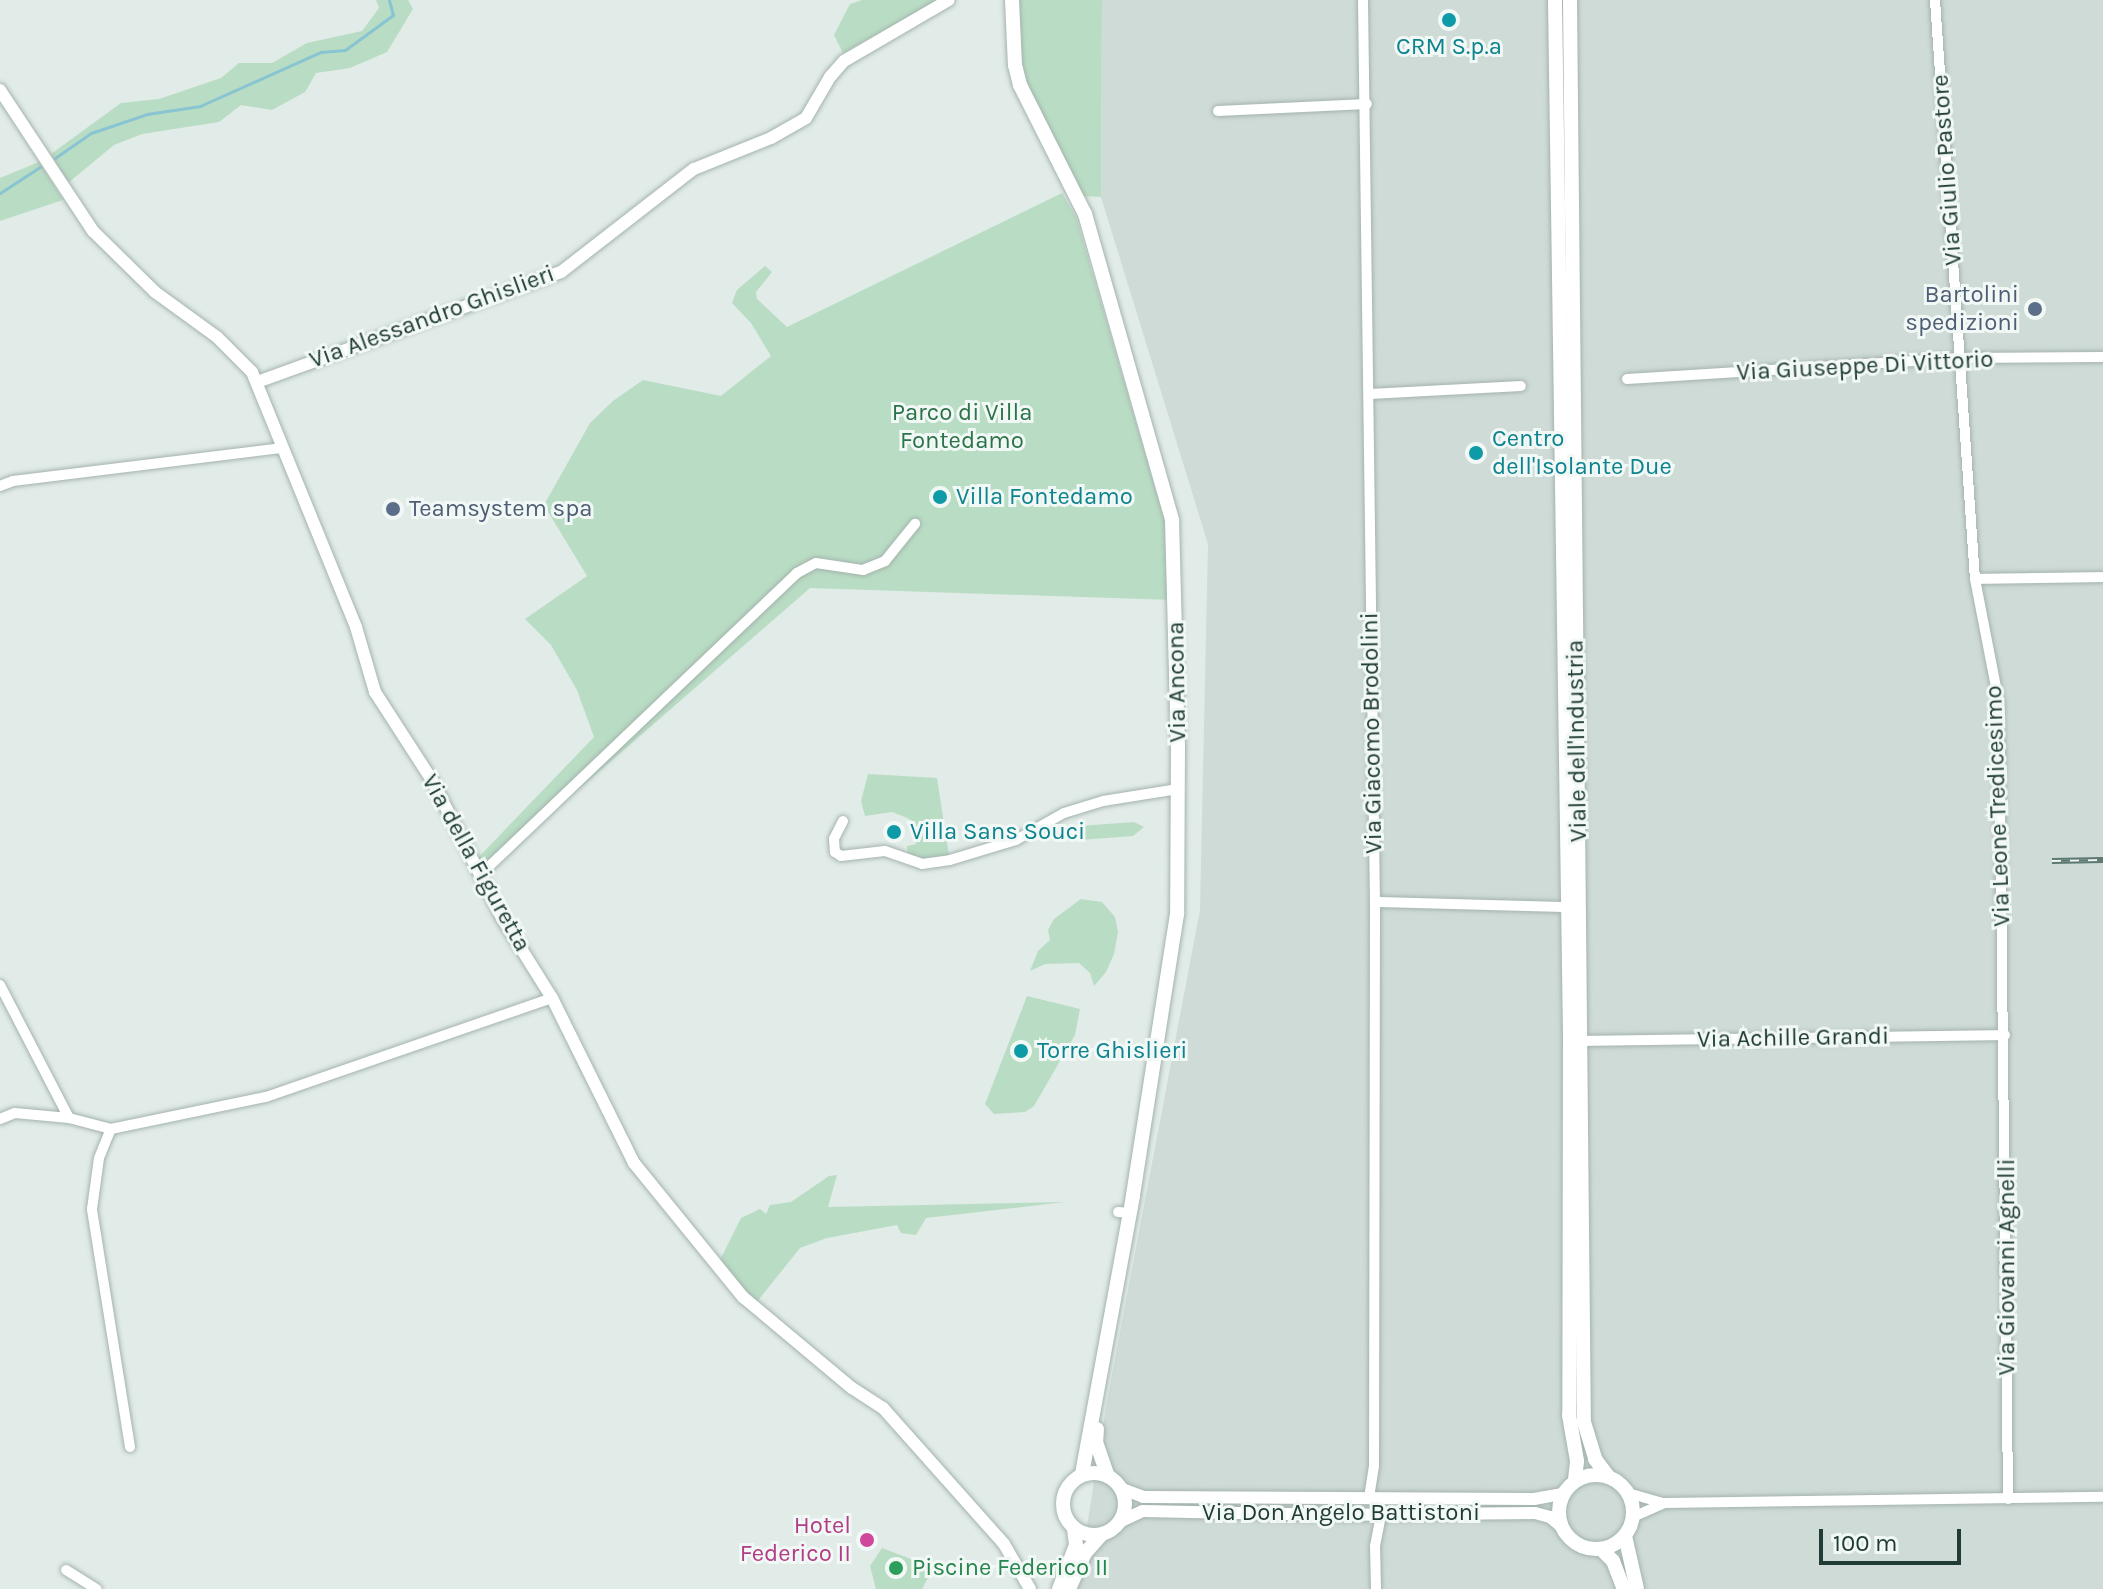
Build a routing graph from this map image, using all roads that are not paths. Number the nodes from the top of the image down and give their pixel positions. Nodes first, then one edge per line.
1 (949, 0) edge
2 (1012, 0) edge
3 (1363, 0) edge
4 (1555, 0) edge
5 (1570, 0) edge
6 (1935, 0) edge
7 (0, 90) edge
8 (1367, 104) junction
9 (1218, 111) dead end
10 (2103, 357) edge
11 (1961, 358) junction
12 (1627, 379) dead end
13 (257, 382) junction
14 (1521, 386) dead end
15 (1370, 394) junction
16 (281, 448) junction
17 (0, 486) edge
18 (915, 524) dead end
19 (2103, 577) edge
20 (1975, 579) junction
21 (1178, 789) junction
22 (843, 821) dead end
23 (480, 875) junction
24 (1375, 902) junction
25 (1567, 907) junction
26 (0, 985) edge
27 (552, 998) junction
28 (2005, 1035) junction
29 (1582, 1041) junction
30 (69, 1118) junction
31 (0, 1119) edge
32 (111, 1129) junction
33 (1098, 1385) junction
34 (130, 1447) dead end
35 (1082, 1475) junction
36 (1108, 1476) junction
37 (1608, 1476) junction
38 (1575, 1481) junction
39 (1120, 1488) junction
40 (1628, 1493) junction
41 (1563, 1494) junction
42 (2103, 1497) edge
43 (1375, 1498) junction
44 (2008, 1499) junction
45 (1664, 1503) junction
46 (1375, 1515) junction
47 (1633, 1517) junction
48 (1119, 1522) junction
49 (1562, 1527) junction
50 (1074, 1528) junction
51 (1102, 1534) junction
52 (1625, 1536) junction
53 (1601, 1549) junction
54 (66, 1570) dead end
55 (96, 1589) edge
56 (1030, 1589) edge
57 (1059, 1589) edge
58 (1069, 1589) edge
59 (1376, 1589) edge
60 (1624, 1589) edge
61 (1637, 1589) edge

1 - 13 street, Via Alessandro Ghislieri
2 - 21 main road, Via Ancona
3 - 8 street, Via Giacomo Brodolini
4 - 25 main road, Viale dell'Industria
5 - 29 main road, Viale dell'Industria
6 - 11 street, Via Giulio Pastore
7 - 13 street, Via della Figuretta
8 - 9 street
8 - 15 street, Via Giacomo Brodolini
10 - 11 street, Via Giuseppe Di Vittorio
11 - 12 street, Via Giuseppe Di Vittorio
11 - 20 street, Via Giulio Pastore
13 - 16 street, Via della Figuretta
14 - 15 street
15 - 24 street, Via Giacomo Brodolini
16 - 17 street
16 - 23 street, Via della Figuretta
18 - 23 street
19 - 20 street
20 - 28 street, Via Leone Tredicesimo
21 - 22 street
21 - 33 main road, Via Ancona
23 - 27 street, Via della Figuretta
24 - 25 street
24 - 43 street, Via Giacomo Brodolini
25 - 38 main road, Viale dell'Industria
26 - 30 street
27 - 32 street
27 - 56 street, Via della Figuretta
28 - 29 street, Via Achille Grandi
28 - 44 street, Via Giovanni Agnelli
29 - 37 main road, Viale dell'Industria
30 - 31 street
30 - 32 street
32 - 34 street
33 - 35 main road, Via Ancona
33 - 36 main road, Via Ancona
35 - 36 main road
35 - 50 main road, Via Ancona
36 - 39 main road, Via Ancona
37 - 38 main road
37 - 40 main road
38 - 41 main road
39 - 43 street, Via Don Angelo Battistoni
39 - 48 main road
40 - 45 street
40 - 47 main road
41 - 43 street, Via Don Angelo Battistoni
41 - 49 main road
42 - 44 street
44 - 45 street
45 - 47 street
46 - 48 street, Via Don Angelo Battistoni
46 - 49 street, Via Don Angelo Battistoni
46 - 59 street
47 - 52 main road
48 - 51 main road
49 - 53 main road, Via Don Angelo Battistoni
50 - 51 main road
50 - 57 main road, Via Ancona
51 - 58 main road
52 - 53 main road
52 - 61 main road
53 - 60 main road
54 - 55 street

